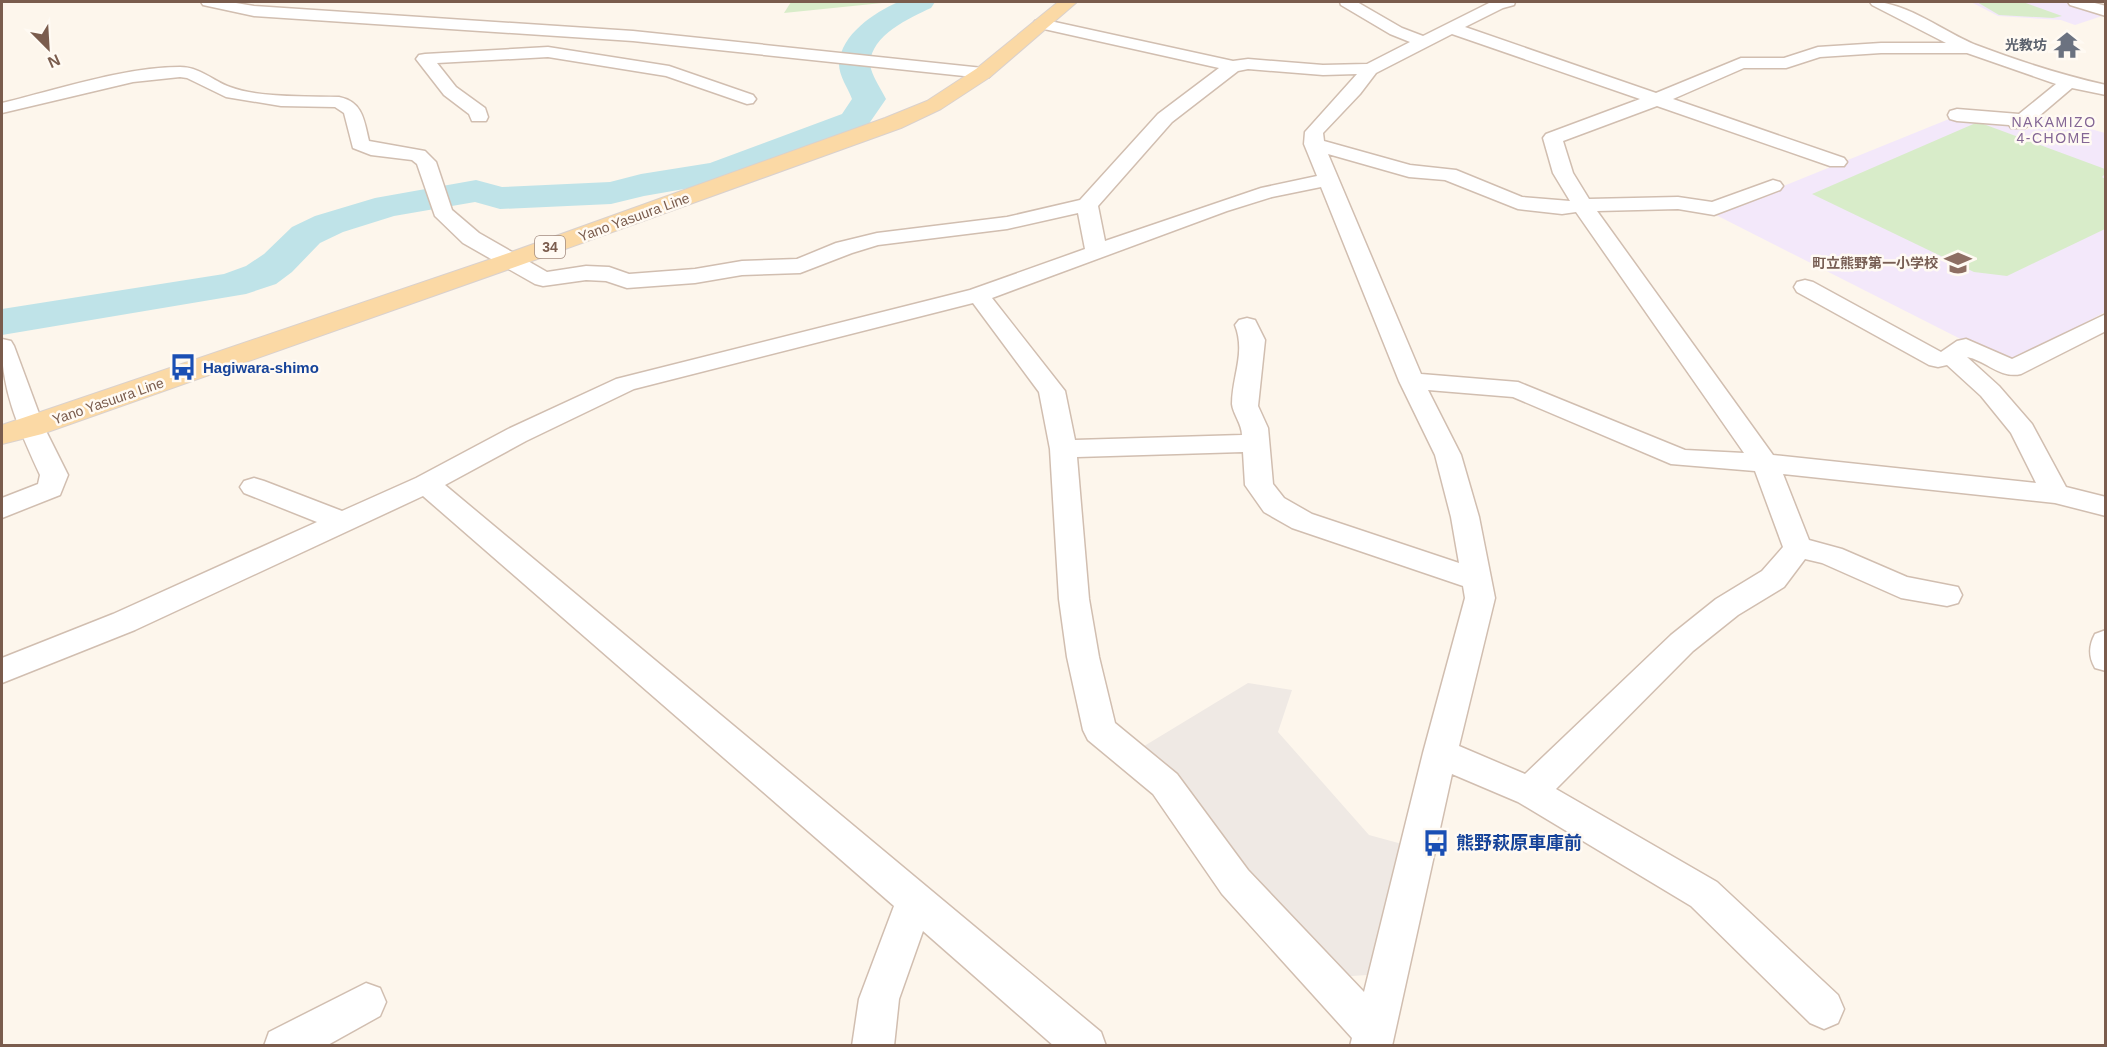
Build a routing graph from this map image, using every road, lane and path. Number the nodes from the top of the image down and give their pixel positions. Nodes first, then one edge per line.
1 (209, 2) edge
2 (362, 2) edge
3 (1068, 2) edge
4 (1347, 2) edge
5 (1508, 2) edge
6 (1915, 2) edge
7 (2076, 2) edge
8 (1881, 3) edge
9 (2106, 11) edge
10 (344, 16) junction
11 (1041, 24) junction
12 (1452, 28) junction
13 (1421, 40) junction
14 (731, 48) junction
15 (1969, 48) junction
16 (1233, 66) junction
17 (1370, 69) junction
18 (983, 73) junction
19 (679, 75) junction
20 (2069, 82) junction
21 (5, 87) dead end
22 (2106, 90) edge
23 (747, 99) dead end
24 (1658, 99) junction
25 (25, 102) junction
26 (2, 108) edge
27 (1956, 115) dead end
28 (479, 117) dead end
29 (1314, 144) junction
30 (1837, 162) dead end
31 (1328, 180) junction
32 (1773, 186) dead end
33 (1087, 205) junction
34 (1582, 206) junction
35 (1097, 253) junction
36 (509, 261) junction
37 (1805, 287) dead end
38 (978, 295) junction
39 (2106, 321) edge
40 (1247, 325) dead end
41 (2, 346) edge
42 (1952, 357) junction
43 (1411, 381) junction
44 (31, 427) junction
45 (2, 435) edge
46 (1256, 443) junction
47 (1063, 449) junction
48 (1765, 463) junction
49 (426, 484) junction
50 (254, 488) dead end
51 (2055, 494) junction
52 (2106, 507) edge
53 (2, 509) edge
54 (343, 522) junction
55 (1799, 551) junction
56 (1477, 580) junction
57 (1947, 595) dead end
58 (2106, 642) edge
59 (2106, 659) edge
60 (2, 671) edge
61 (1440, 753) junction
62 (1530, 792) junction
63 (915, 900) junction
64 (366, 1002) dead end
65 (1824, 1009) dead end
66 (1373, 1039) edge
67 (284, 1046) edge
68 (873, 1046) edge
69 (1086, 1046) edge

1 - 10 street
2 - 10 street
3 - 11 main road, Yano Yasuura Line / 34
4 - 13 street
5 - 12 street
6 - 8 street
7 - 9 street
8 - 15 street
10 - 14 street
11 - 16 street
11 - 18 main road, Yano Yasuura Line / 34
12 - 13 street
12 - 24 street
13 - 17 street
14 - 18 street
14 - 19 street
15 - 20 street
15 - 24 street
16 - 17 street
16 - 33 street
17 - 29 street
18 - 36 main road, Yano Yasuura Line / 34
19 - 23 street
19 - 28 street
20 - 22 street
20 - 27 street
21 - 25 street
24 - 30 street
24 - 34 street
25 - 26 street
25 - 36 street
29 - 31 street
29 - 34 street
31 - 35 street
31 - 43 street
32 - 34 street
33 - 35 street
33 - 36 street
34 - 48 street
35 - 38 street
36 - 44 main road, Yano Yasuura Line / 34
37 - 42 street
38 - 47 street
38 - 49 street
39 - 42 street
40 - 46 street
41 - 44 street
42 - 51 street
43 - 48 street
43 - 56 street
44 - 45 main road, Yano Yasuura Line / 34
44 - 53 street
46 - 47 street
46 - 56 street
47 - 66 street
48 - 51 street
48 - 55 street
49 - 54 street
49 - 63 street
50 - 54 street
51 - 52 street
54 - 60 street
55 - 57 street
55 - 62 street
56 - 61 street
58 - 59 street
61 - 62 street
61 - 66 street
62 - 65 street
63 - 68 street
63 - 69 street
64 - 67 street

